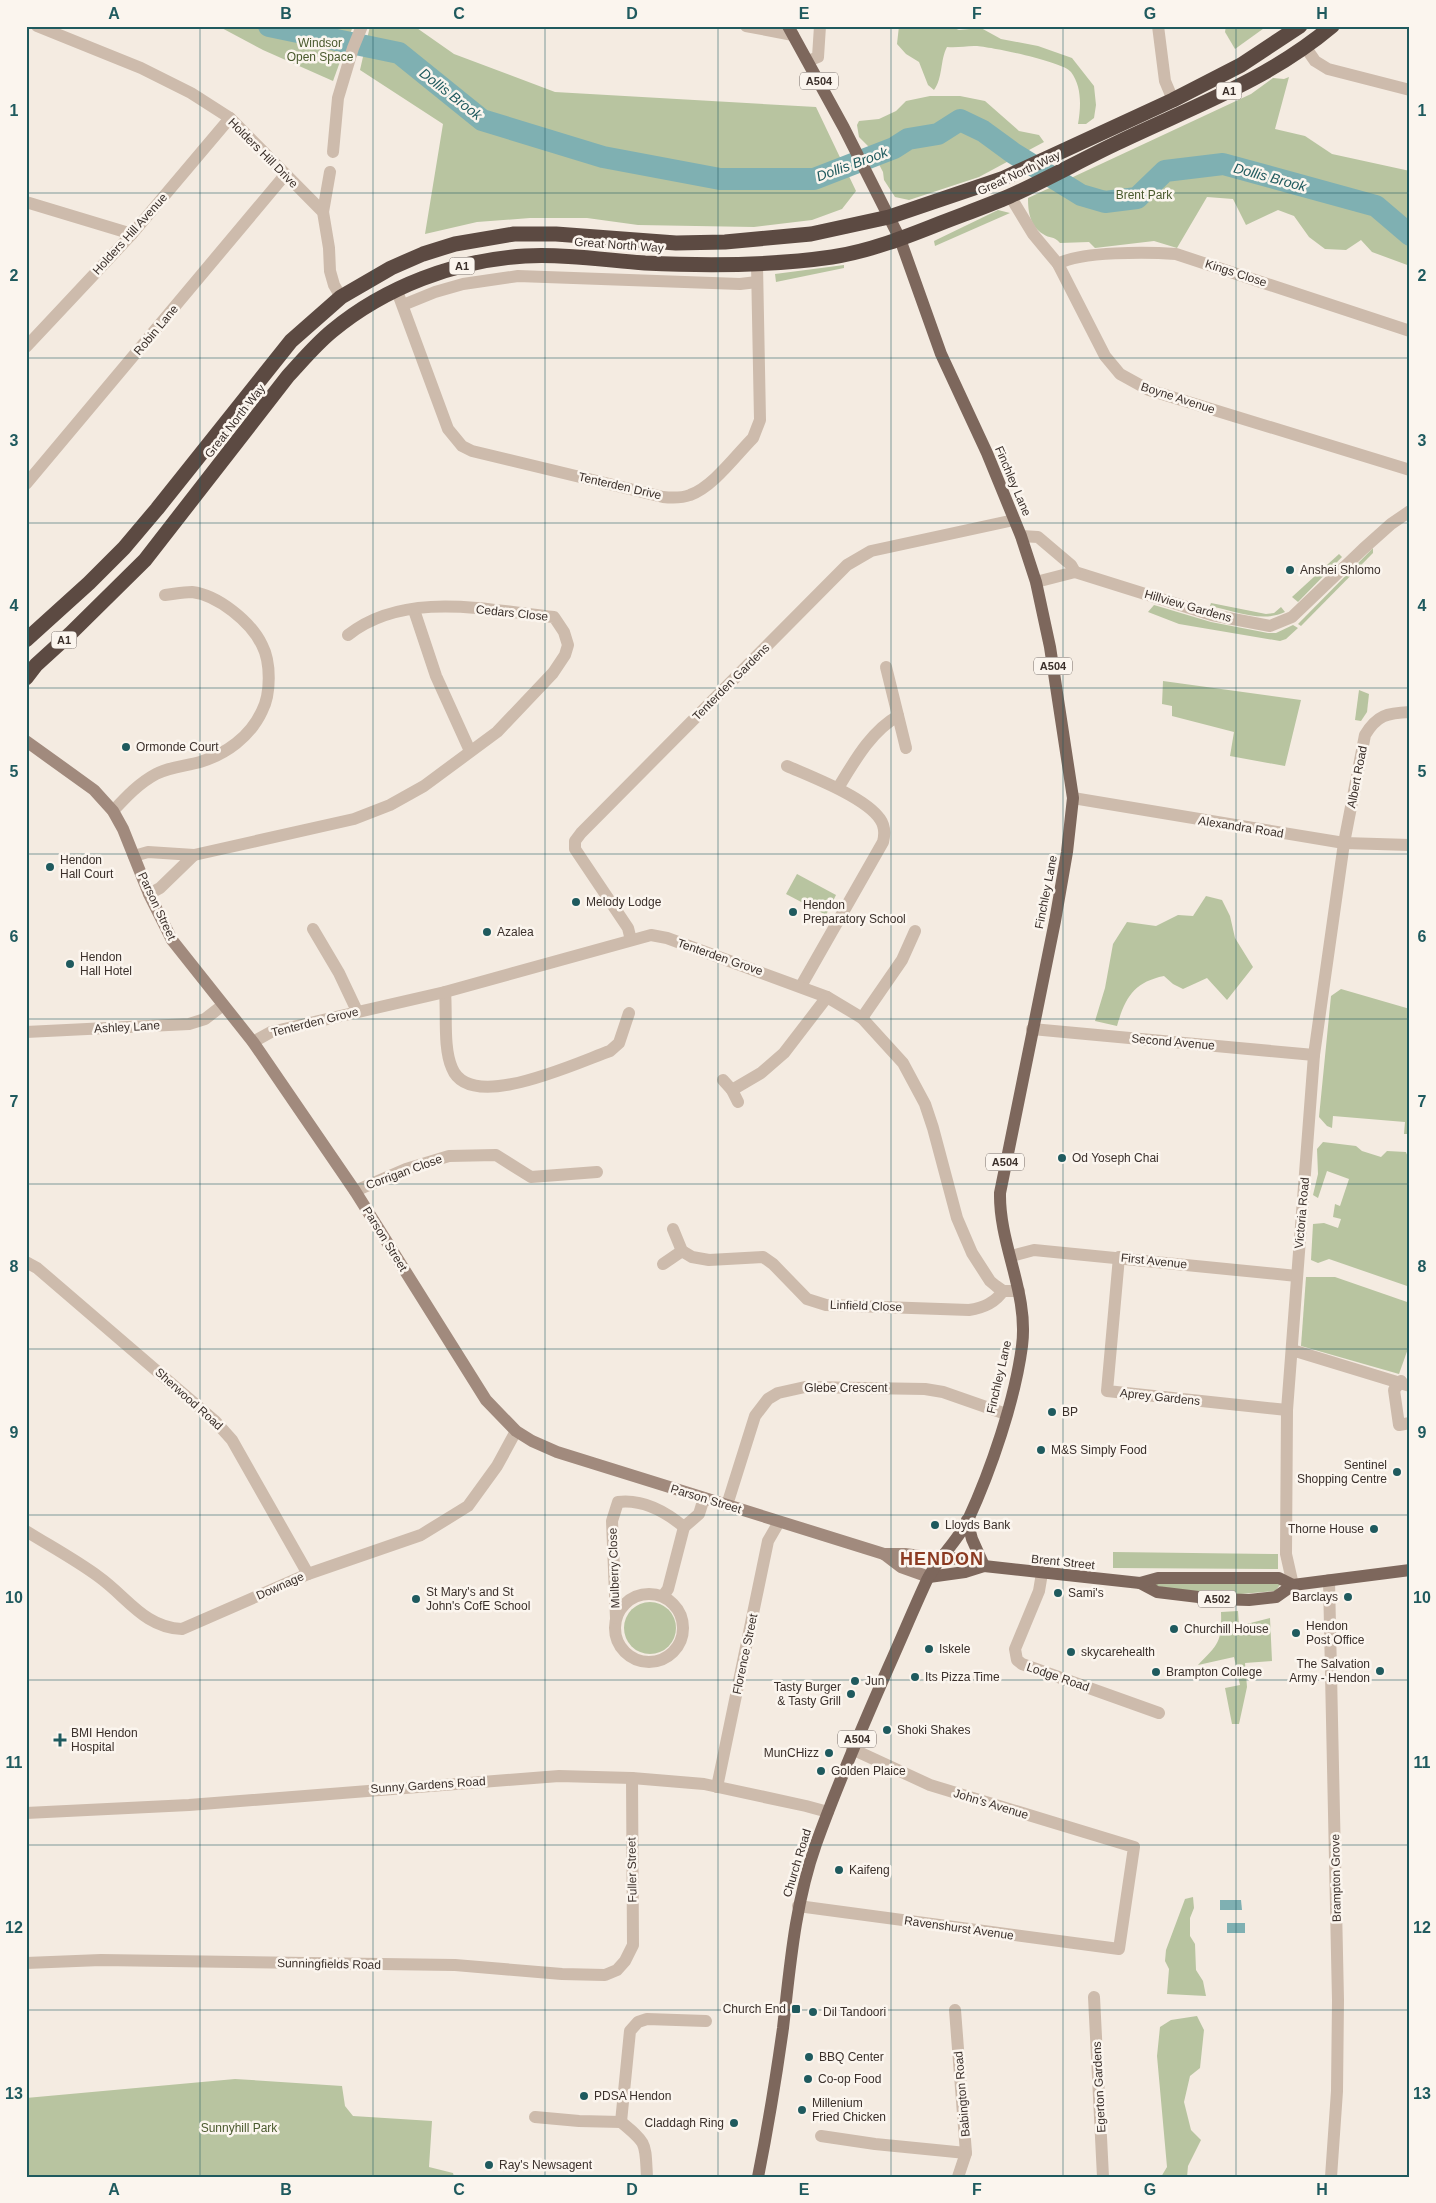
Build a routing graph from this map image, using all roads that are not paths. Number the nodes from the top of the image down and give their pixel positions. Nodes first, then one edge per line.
1 (362, 26) edge
2 (746, 26) edge
3 (820, 26) edge
4 (1158, 26) edge
5 (1300, 26) edge
6 (1332, 26) edge
7 (42, 27) edge
8 (791, 30) edge
9 (1306, 48) junction
10 (808, 61) junction
11 (1410, 90) edge
12 (1173, 100) junction
13 (230, 118) junction
14 (333, 152) dead end
15 (330, 172) dead end
16 (285, 175) junction
17 (1010, 196) junction
18 (26, 202) edge
19 (323, 212) junction
20 (889, 217) junction
21 (132, 234) junction
22 (900, 239) junction
23 (1058, 264) junction
24 (757, 265) junction
25 (757, 282) junction
26 (397, 291) junction
27 (341, 298) junction
28 (404, 305) junction
29 (1410, 331) edge
30 (26, 347) edge
31 (1410, 470) edge
32 (26, 484) edge
33 (1410, 511) edge
34 (1014, 520) junction
35 (1021, 536) junction
36 (1075, 572) junction
37 (1036, 582) junction
38 (165, 595) dead end
39 (414, 610) junction
40 (348, 635) dead end
41 (26, 640) edge
42 (31, 666) edge
43 (886, 667) dead end
44 (26, 678) edge
45 (1410, 712) edge
46 (898, 716) junction
47 (26, 741) edge
48 (906, 748) dead end
49 (470, 751) junction
50 (786, 766) dead end
51 (838, 788) junction
52 (1073, 798) junction
53 (112, 810) junction
54 (1344, 843) junction
55 (1410, 846) edge
56 (194, 855) junction
57 (134, 856) junction
58 (149, 894) junction
59 (313, 929) dead end
60 (915, 931) dead end
61 (631, 940) junction
62 (800, 986) junction
63 (445, 992) junction
64 (827, 997) junction
65 (223, 1005) junction
66 (356, 1011) junction
67 (629, 1013) dead end
68 (862, 1018) junction
69 (1032, 1029) junction
70 (26, 1032) edge
71 (253, 1042) junction
72 (1314, 1055) junction
73 (738, 1102) dead end
74 (597, 1172) dead end
75 (355, 1191) junction
76 (673, 1229) dead end
77 (682, 1251) junction
78 (1011, 1256) junction
79 (1118, 1258) junction
80 (26, 1262) edge
81 (663, 1264) dead end
82 (1297, 1276) junction
83 (1019, 1290) junction
84 (1003, 1291) junction
85 (1292, 1350) junction
86 (1405, 1384) edge
87 (1287, 1410) junction
88 (1006, 1414) junction
89 (1410, 1423) edge
90 (516, 1431) junction
91 (704, 1498) junction
92 (727, 1505) junction
93 (967, 1520) junction
94 (779, 1522) junction
95 (684, 1527) junction
96 (26, 1531) edge
97 (884, 1554) junction
98 (942, 1559) junction
99 (984, 1566) junction
100 (1410, 1570) edge
101 (308, 1574) junction
102 (1042, 1574) junction
103 (929, 1577) junction
104 (1329, 1580) junction
105 (1140, 1583) junction
106 (1293, 1585) junction
107 (663, 1596) junction
108 (616, 1618) junction
109 (1159, 1713) dead end
110 (852, 1749) junction
111 (632, 1778) junction
112 (717, 1787) junction
113 (828, 1812) junction
114 (26, 1814) edge
115 (798, 1906) junction
116 (1119, 1950) joint
117 (625, 1960) joint
118 (26, 1963) edge
119 (1094, 1998) dead end
120 (955, 2010) dead end
121 (706, 2021) dead end
122 (535, 2117) dead end
123 (621, 2122) junction
124 (820, 2136) dead end
125 (966, 2153) junction
126 (647, 2177) edge
127 (758, 2177) edge
128 (958, 2177) edge
129 (1103, 2177) edge
130 (1331, 2177) edge

1 - 14 street
2 - 8 street
3 - 10 street
4 - 12 street
5 - 12 highway, Great North Way / A1
6 - 9 highway, Great North Way / A1
7 - 13 street, Holders Hill Drive
8 - 10 main road, A504
9 - 11 street
9 - 17 highway, Great North Way / A1
10 - 20 main road, A504
12 - 20 highway, Great North Way / A1
13 - 16 street, Holders Hill Drive
13 - 21 street, Holders Hill Avenue
15 - 19 street
16 - 19 street, Holders Hill Drive
16 - 32 street, Robin Lane
17 - 22 highway, Great North Way / A1
17 - 23 street, Boyne Avenue
18 - 21 street
19 - 27 street
20 - 22 main road, Finchley Lane / A504
20 - 27 highway, Great North Way / A1
21 - 30 street, Holders Hill Avenue
22 - 24 highway, Great North Way / A1
22 - 34 main road, Finchley Lane / A504
23 - 29 street, Kings Close
23 - 31 street, Boyne Avenue
24 - 25 street, Tenterden Drive
24 - 26 highway, Great North Way / A1
25 - 28 street
25 - 28 street, Tenterden Drive
26 - 28 street, Tenterden Drive
26 - 42 highway, Great North Way / A1
27 - 41 highway, Great North Way / A1
33 - 36 street, Hillview Gardens
34 - 35 main road, Finchley Lane / A504
34 - 61 street, Tenterden Gardens
35 - 36 street, Hillview Gardens
35 - 37 main road, Finchley Lane / A504
36 - 37 street
37 - 52 main road, Finchley Lane / A504
38 - 53 street
39 - 40 street, Cedars Close
39 - 49 street
39 - 49 street, Cedars Close
42 - 44 highway, Great North Way / A1
43 - 46 street
45 - 54 street, Albert Road
46 - 48 street
46 - 51 street
47 - 53 main road, Parson Street
49 - 56 street, Cedars Close
50 - 51 street
51 - 62 street
52 - 54 street, Alexandra Road
52 - 69 main road, Finchley Lane / A504
53 - 57 main road, Parson Street
54 - 55 street, Alexandra Road
54 - 72 street, Victoria Road
56 - 57 street, Cedars Close
56 - 58 street
57 - 58 main road, Parson Street
58 - 65 main road, Parson Street
59 - 66 street
60 - 68 street
61 - 62 street, Tenterden Grove
61 - 63 street, Tenterden Grove
62 - 64 street, Tenterden Grove
63 - 66 street, Tenterden Grove
63 - 67 street
64 - 68 street, Tenterden Grove
64 - 73 street
65 - 70 street, Ashley Lane
65 - 71 main road, Parson Street
66 - 71 street, Tenterden Grove
68 - 84 street, Tenterden Grove
69 - 72 street, Second Avenue
69 - 78 main road, Finchley Lane / A504
71 - 75 main road, Parson Street
72 - 82 street, Victoria Road
74 - 75 street, Corrigan Close
75 - 90 main road, Parson Street
76 - 77 street
77 - 81 street
77 - 84 street, Linfield Close
78 - 79 street, First Avenue
78 - 83 main road, Finchley Lane / A504
79 - 82 street, First Avenue
79 - 87 street, Aprey Gardens
80 - 101 street, Sherwood Road
82 - 85 street, Victoria Road
83 - 84 street
83 - 88 main road, Finchley Lane / A504
85 - 86 street
85 - 87 street, Victoria Road
86 - 89 street
87 - 106 street, Victoria Road
88 - 92 street, Glebe Crescent
88 - 93 main road, Finchley Lane / A504
90 - 91 main road, Parson Street
90 - 101 street, Downage
91 - 92 main road, Parson Street
91 - 95 street
92 - 94 main road, Parson Street
93 - 98 main road, Finchley Lane / A504
93 - 99 main road
94 - 97 main road, Parson Street
94 - 112 street, Florence Street
95 - 107 street
95 - 108 street, Mulberry Close
96 - 101 street, Downage
97 - 98 main road, Parson Street
97 - 103 main road, Parson Street
98 - 99 main road, Brent Street / A502
98 - 103 main road, Finchley Lane / A504
99 - 102 main road, Brent Street / A502
99 - 103 main road, Brent Street / A502
100 - 104 main road, Brent Street / A502
102 - 105 main road, Brent Street / A502
102 - 109 street, Lodge Road
103 - 110 main road, Church Road / A504
104 - 106 main road, Brent Street / A502
104 - 130 street, Brampton Grove
105 - 106 main road, Brent Street / A502
105 - 106 main road, Brent Street / A502
107 - 108 street, Mulberry Close
107 - 108 street, Mulberry Close
110 - 113 main road, Church Road / A504
110 - 116 street, John's Avenue
111 - 112 street, Sunny Gardens Road
111 - 114 street, Sunny Gardens Road
111 - 117 street, Fuller Street
112 - 113 street, Sunny Gardens Road
113 - 115 main road, Church Road / A504
115 - 116 street, Ravenshurst Avenue
115 - 127 main road, Church Road / A504
117 - 118 street, Sunningfields Road
119 - 129 street, Egerton Gardens
120 - 125 street, Babington Road
121 - 123 street
122 - 123 street
123 - 126 street
124 - 125 street
125 - 128 street, Babington Road

